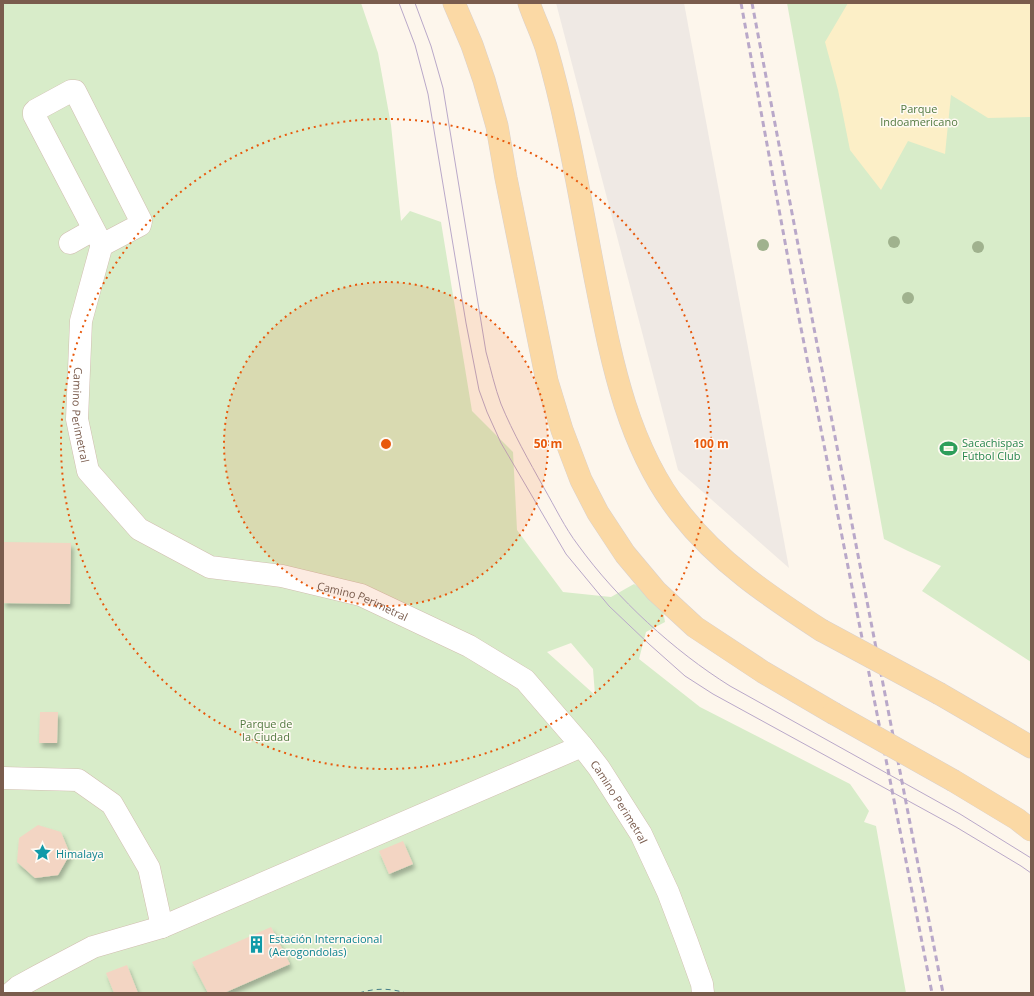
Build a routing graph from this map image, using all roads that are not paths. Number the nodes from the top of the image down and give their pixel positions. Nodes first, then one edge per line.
1 (454, 3) edge
2 (529, 3) edge
3 (98, 237) junction
4 (70, 243) dead end
5 (582, 746) junction
6 (1031, 747) edge
7 (3, 778) edge
8 (1031, 830) edge
9 (162, 927) junction
10 (11, 993) edge
11 (704, 993) edge

1 - 8 main road, bridge
2 - 6 main road, bridge
3 - 3 street
3 - 4 street
3 - 5 street, Camino Perimetral
5 - 9 street
5 - 11 street, Camino Perimetral
7 - 9 street
9 - 10 street

